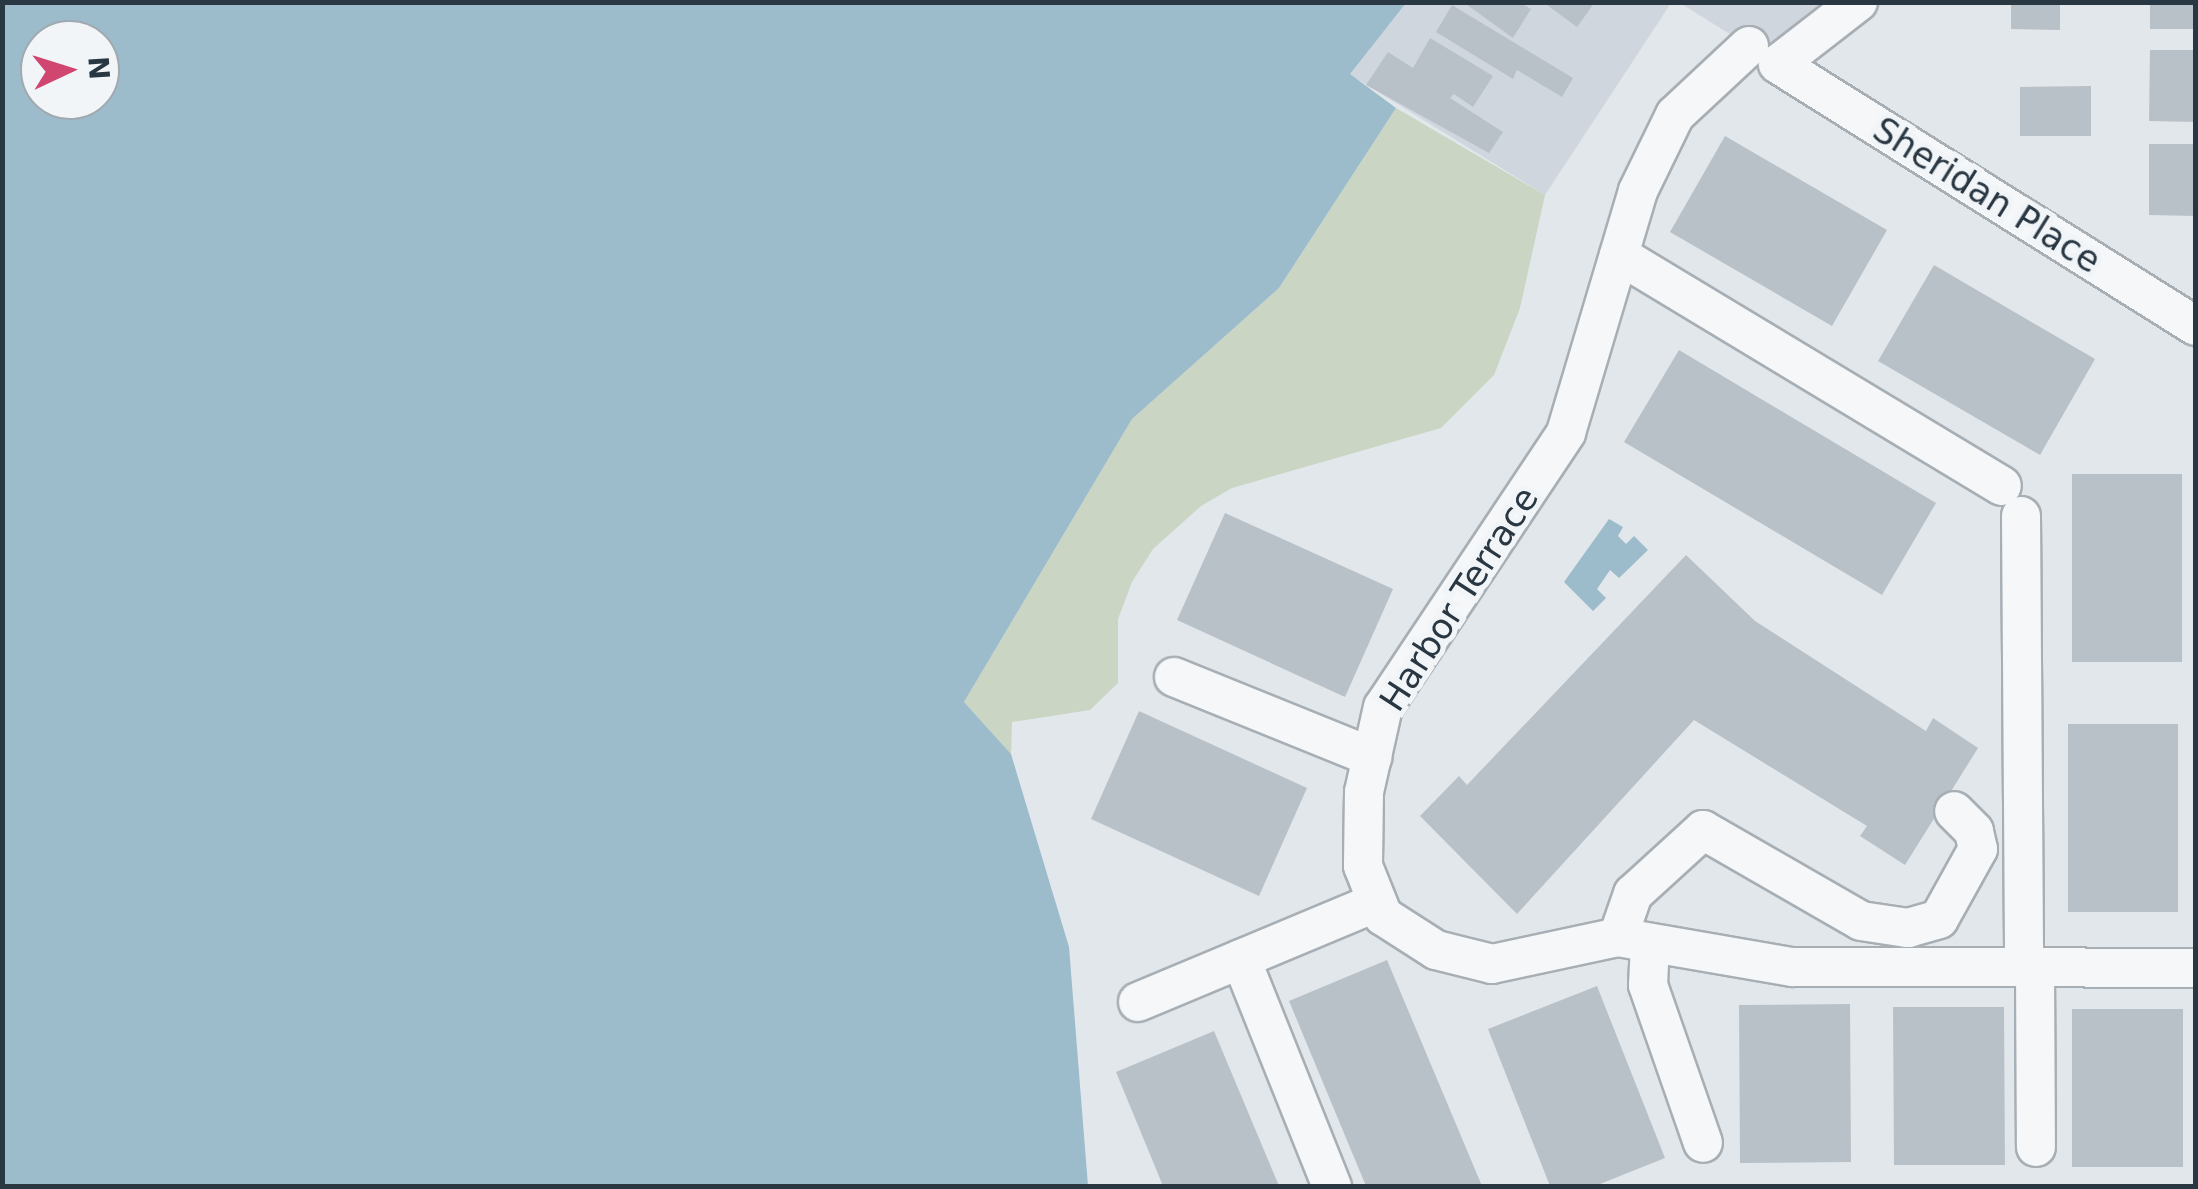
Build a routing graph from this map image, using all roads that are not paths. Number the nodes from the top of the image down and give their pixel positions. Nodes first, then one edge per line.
1 (1858, 2) edge
2 (1763, 55) junction
3 (1619, 254) junction
4 (2196, 326) edge
5 (1174, 676) dead end
6 (1372, 757) junction
7 (1954, 811) dead end
8 (1377, 902) junction
9 (1908, 928) junction
10 (1634, 940) junction
11 (1241, 959) junction
12 (1910, 967) junction
13 (2030, 968) junction
14 (2196, 968) edge
15 (1138, 1002) dead end
16 (1704, 1143) dead end
17 (2036, 1147) dead end
18 (1332, 1186) edge

1 - 2 street, Harbor Terrace
2 - 3 street, Harbor Terrace
2 - 4 street, Sheridan Place
3 - 6 street, Harbor Terrace
3 - 13 street
5 - 6 street
6 - 8 street, Harbor Terrace
7 - 9 street
8 - 10 street
8 - 11 street
9 - 10 street
9 - 12 street
10 - 12 street
10 - 16 street
11 - 15 street
11 - 18 street
12 - 13 street
13 - 14 street
13 - 17 street

